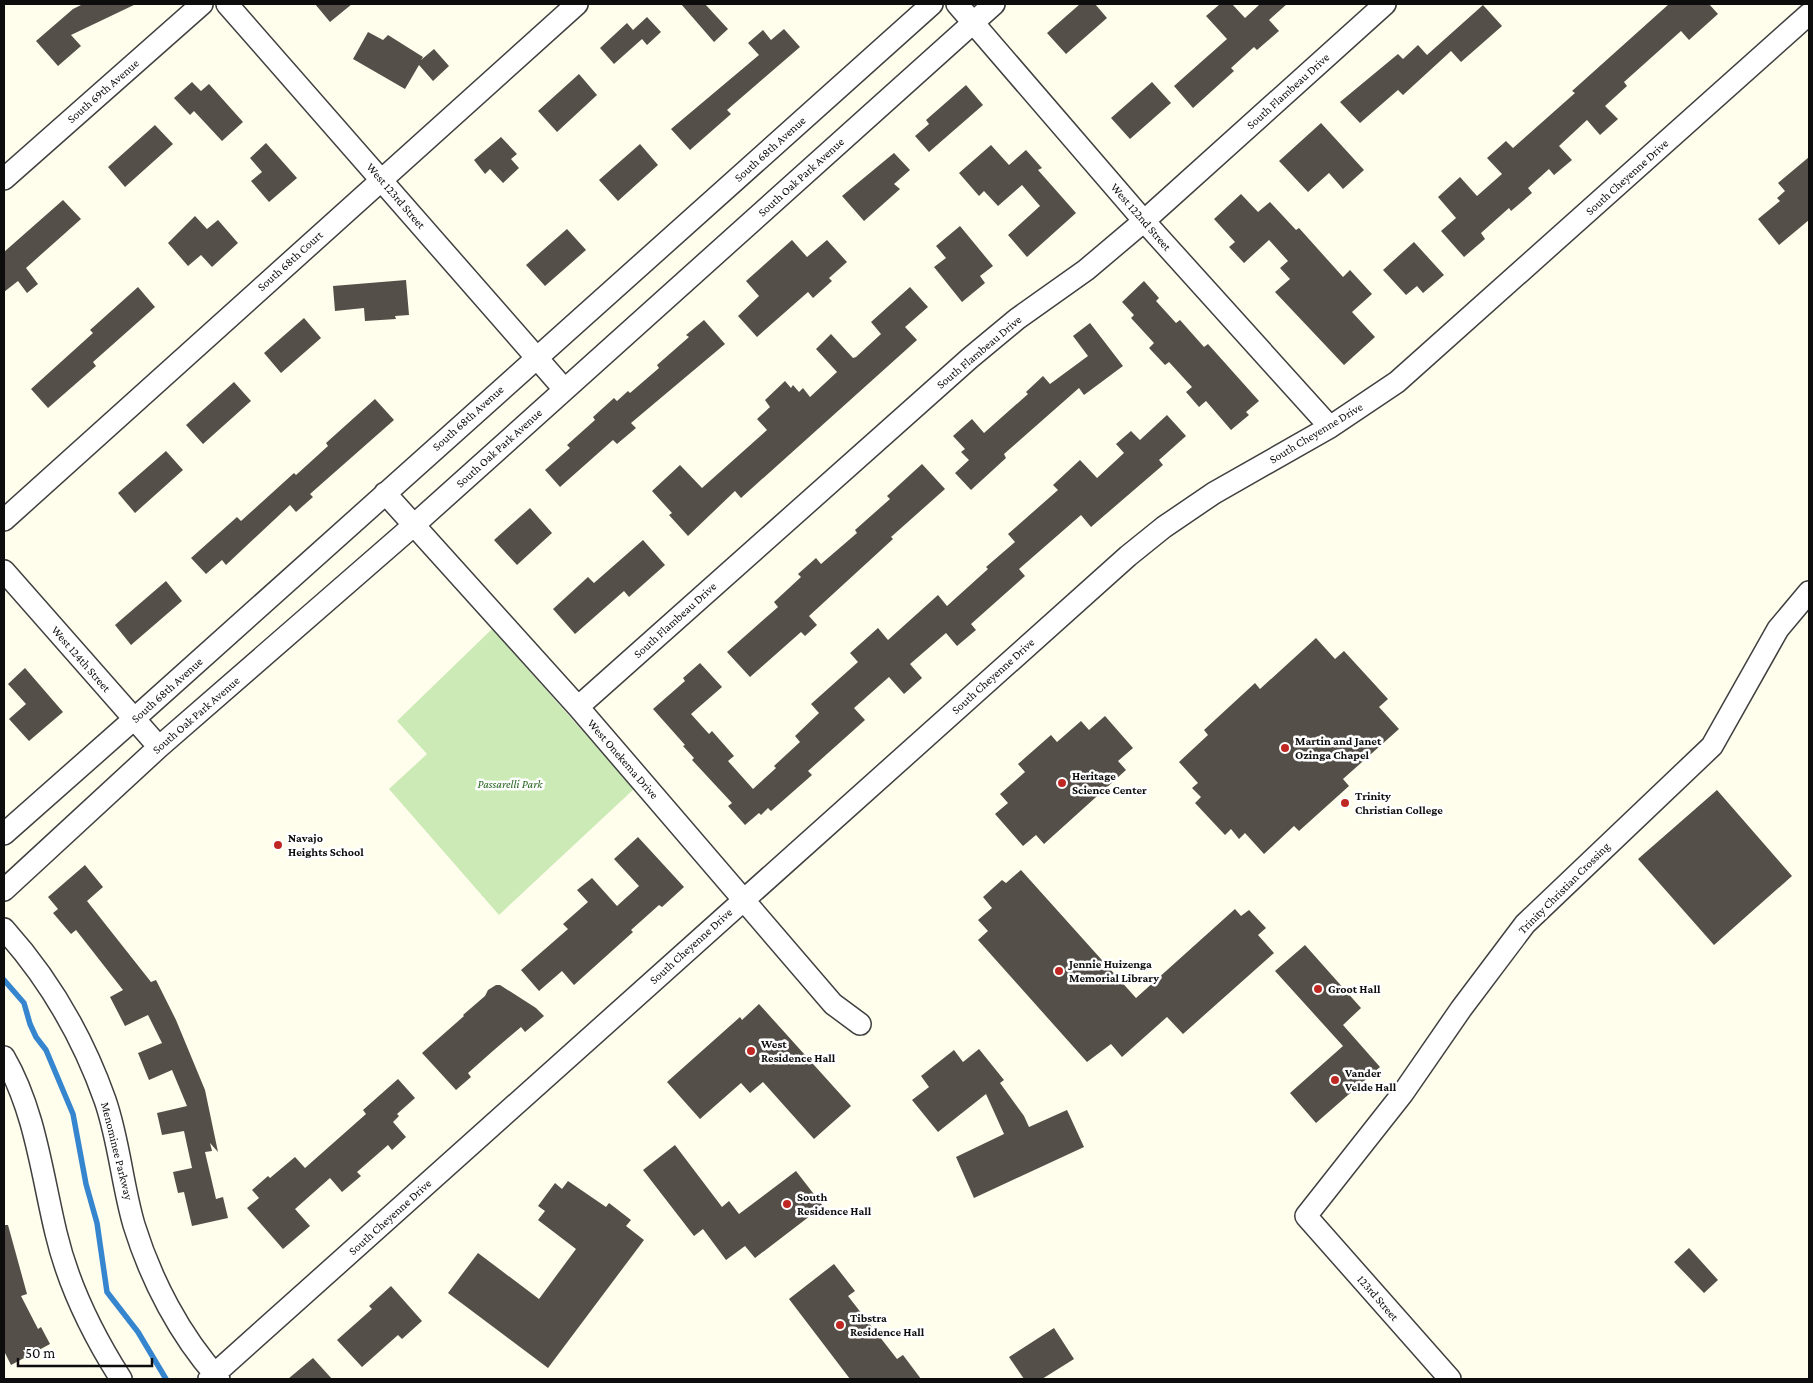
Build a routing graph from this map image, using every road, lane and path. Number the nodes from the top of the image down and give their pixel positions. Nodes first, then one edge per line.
1 (202, 4) edge
2 (227, 4) edge
3 (577, 4) edge
4 (932, 4) edge
5 (956, 4) edge
6 (994, 4) edge
7 (1385, 4) edge
8 (1809, 14) edge
9 (973, 22) junction
10 (381, 178) junction
11 (4, 179) edge
12 (1144, 221) junction
13 (536, 357) junction
14 (564, 389) junction
15 (1330, 427) junction
16 (385, 493) junction
17 (4, 520) edge
18 (414, 525) junction
19 (4, 571) edge
20 (1809, 592) edge
21 (578, 707) junction
22 (134, 719) junction
23 (159, 747) junction
24 (4, 834) edge
25 (4, 890) edge
26 (743, 899) junction
27 (4, 928) edge
28 (860, 1024) dead end
29 (4, 1058) edge
30 (1306, 1216) joint
31 (214, 1378) edge
32 (121, 1379) edge
33 (1450, 1379) edge

1 - 11 street, South 69th Avenue
2 - 10 street, West 123rd Street
3 - 10 street, South 68th Court
4 - 13 street, South 68th Avenue
5 - 9 street, West 122nd Street
6 - 9 street, South Oak Park Avenue
7 - 12 street, South Flambeau Drive
8 - 15 street, South Cheyenne Drive
9 - 12 street, West 122nd Street
9 - 14 street, South Oak Park Avenue
10 - 13 street, West 123rd Street
10 - 17 street, South 68th Court
12 - 15 street, West 122nd Street
12 - 21 street, South Flambeau Drive
13 - 14 street, West 123rd Street
13 - 16 street, South 68th Avenue
14 - 18 street, South Oak Park Avenue
15 - 26 street, South Cheyenne Drive
16 - 18 street, West Onekema Drive
16 - 22 street, South 68th Avenue
18 - 21 street, West Onekema Drive
18 - 23 street, South Oak Park Avenue
19 - 22 street, West 124th Street
20 - 30 street, Trinity Christian Crossing
21 - 26 street, West Onekema Drive
22 - 23 street, West 124th Street
22 - 24 street, South 68th Avenue
23 - 25 street, South Oak Park Avenue
26 - 28 street, West Onekema Drive
26 - 31 street, South Cheyenne Drive
27 - 31 street, Menominee Parkway
29 - 32 street
30 - 33 street, 123rd Street

